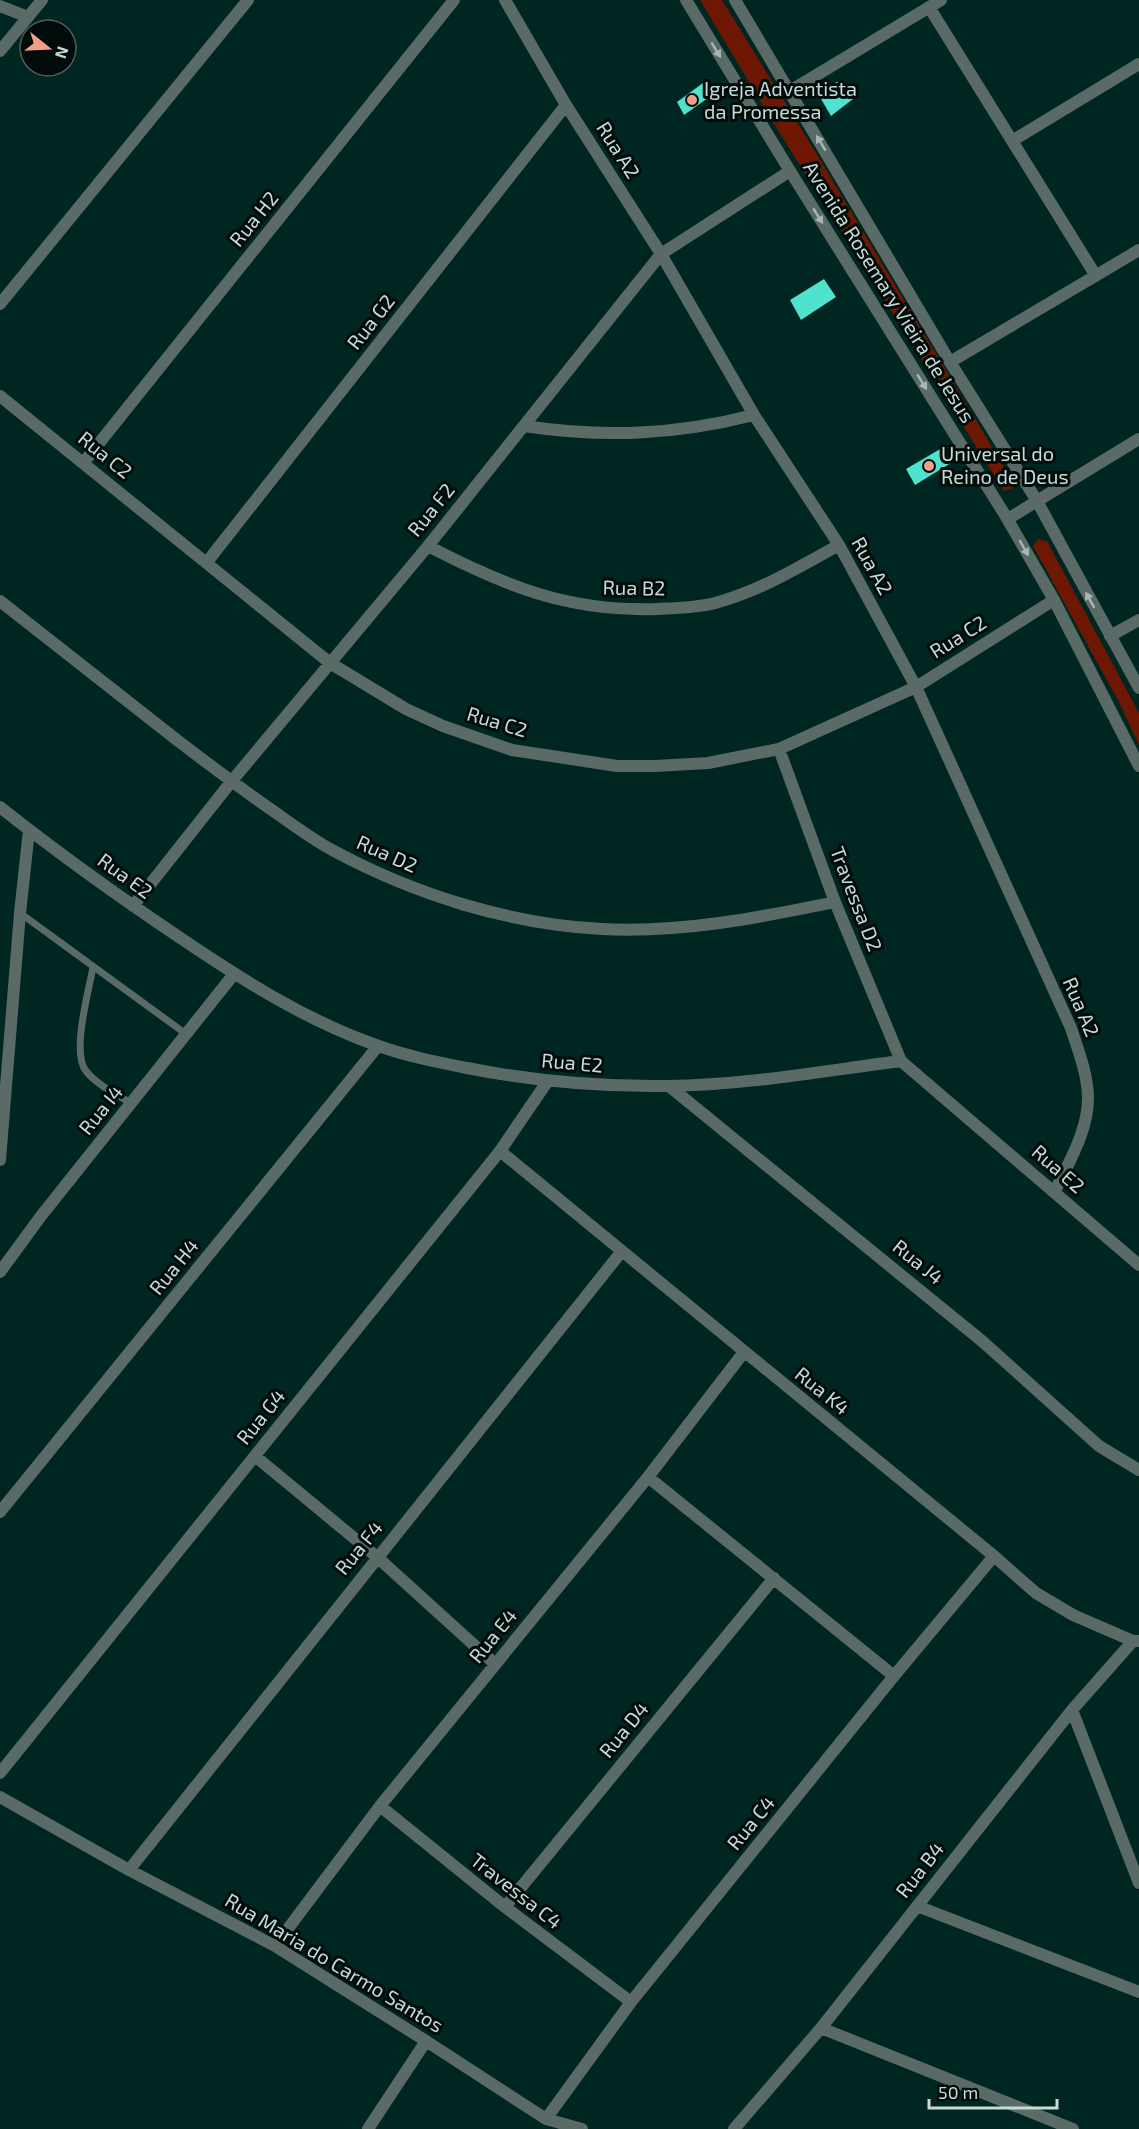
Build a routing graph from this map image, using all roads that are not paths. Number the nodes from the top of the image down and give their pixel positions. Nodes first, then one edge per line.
1 (42, 0) edge
2 (248, 0) edge
3 (454, 0) edge
4 (505, 0) edge
5 (686, 0) edge
6 (735, 0) edge
7 (941, 0) edge
8 (0, 6) edge
9 (929, 7) junction
10 (28, 16) junction
11 (0, 51) edge
12 (1139, 64) edge
13 (790, 91) junction
14 (566, 105) junction
15 (1012, 141) junction
16 (790, 171) junction
17 (1139, 250) edge
18 (661, 255) junction
19 (1096, 276) junction
20 (0, 304) edge
21 (950, 362) junction
22 (0, 396) edge
23 (754, 415) junction
24 (524, 426) junction
25 (1139, 439) edge
26 (84, 462) junction
27 (1037, 501) junction
28 (1008, 519) junction
29 (839, 545) junction
30 (428, 546) junction
31 (207, 562) junction
32 (1054, 600) junction
33 (0, 601) edge
34 (1139, 620) edge
35 (1110, 636) junction
36 (330, 663) junction
37 (916, 687) junction
38 (1139, 688) edge
39 (779, 749) junction
40 (1139, 766) edge
41 (231, 782) junction
42 (0, 807) edge
43 (29, 830) junction
44 (835, 902) junction
45 (133, 906) junction
46 (20, 914) junction
47 (93, 967) junction
48 (234, 974) junction
49 (186, 1034) junction
50 (378, 1046) junction
51 (901, 1061) junction
52 (547, 1082) junction
53 (669, 1086) junction
54 (131, 1103) junction
55 (500, 1150) junction
56 (0, 1161) edge
57 (1055, 1191) junction
58 (622, 1251) junction
59 (1139, 1264) edge
60 (0, 1272) edge
61 (744, 1352) junction
62 (255, 1456) junction
63 (1139, 1470) edge
64 (648, 1477) junction
65 (0, 1512) edge
66 (994, 1556) junction
67 (377, 1557) junction
68 (774, 1578) junction
69 (1136, 1641) edge
70 (495, 1664) junction
71 (894, 1676) junction
72 (1072, 1710) junction
73 (0, 1773) edge
74 (0, 1797) edge
75 (381, 1806) junction
76 (129, 1870) junction
77 (1139, 1883) edge
78 (917, 1906) junction
79 (505, 1907) junction
80 (275, 1946) junction
81 (1139, 1992) edge
82 (632, 2002) junction
83 (821, 2028) junction
84 (426, 2041) junction
85 (546, 2119) junction
86 (368, 2129) edge
87 (582, 2129) edge
88 (734, 2129) edge
89 (1073, 2129) edge

1 - 10 street
2 - 20 street
3 - 26 street, Rua H2
4 - 14 street, Rua A2
5 -> 16 street, Avenida Rosemary Vieira de Jesus
6 - 13 street, Avenida Rosemary Vieira de Jesus
7 - 9 street
8 - 10 street
9 - 13 street
9 - 15 street
10 - 11 street
12 - 15 street
21 -> 13 street, Avenida Rosemary Vieira de Jesus
14 - 18 street, Rua A2
14 - 31 street, Rua G2
15 - 19 street
16 - 18 street, Rua F2
16 -> 28 street, Avenida Rosemary Vieira de Jesus
17 - 19 street
18 - 23 street, Rua A2
18 - 24 street, Rua F2
19 - 21 street
21 - 27 street, Avenida Rosemary Vieira de Jesus
22 - 26 street, Rua C2
23 - 24 street
23 - 29 street, Rua A2
24 - 30 street, Rua F2
25 - 27 street
26 - 31 street, Rua C2
27 - 28 street
35 -> 27 street, Avenida Rosemary Vieira de Jesus
28 -> 32 street, Avenida Rosemary Vieira de Jesus
29 - 30 street, Rua B2
29 - 37 street, Rua A2
30 - 36 street, Rua F2
31 - 36 street, Rua C2
32 - 37 street, Rua C2
32 - 40 street, Avenida Rosemary Vieira de Jesus
33 - 41 street, Rua D2
34 - 35 street
35 - 38 street, Avenida Rosemary Vieira de Jesus
36 - 39 street, Rua C2
36 - 41 street, Rua F2
37 - 39 street, Rua C2
37 - 57 street, Rua A2
39 - 44 street, Travessa D2
41 - 44 street, Rua D2
41 - 45 street, Rua F2
42 - 43 street, Rua E2
43 - 45 street, Rua E2
43 - 46 street
44 - 51 street, Travessa D2
45 - 48 street, Rua E2
46 - 47 lane
46 - 56 street
47 - 49 lane
47 - 54 lane
48 - 49 street, Rua I4
48 - 50 street, Rua E2
49 - 54 street, Rua I4
50 - 52 street, Rua E2
50 - 65 street, Rua H4
51 - 53 street, Rua E2
51 - 57 street, Rua E2
52 - 53 street, Rua E2
52 - 55 street, Rua G4
53 - 63 street, Rua J4
54 - 60 street, Rua I4
55 - 58 street, Rua K4
55 - 62 street, Rua G4
57 - 59 street, Rua E2
58 - 61 street, Rua K4
58 - 67 street, Rua F4
61 - 64 street, Rua E4
61 - 66 street, Rua K4
62 - 67 street
62 - 73 street, Rua G4
64 - 68 street
64 - 70 street, Rua E4
66 - 69 street, Rua K4
66 - 71 street, Rua C4
67 - 70 street
67 - 76 street, Rua F4
68 - 71 street
68 - 79 street, Rua D4
69 - 72 street, Rua B4
70 - 75 street, Rua E4
71 - 82 street, Rua C4
72 - 77 street
72 - 78 street, Rua B4
74 - 76 street, Rua Maria do Carmo Santos
75 - 79 street, Travessa C4
75 - 80 street, Rua E4
76 - 80 street, Rua Maria do Carmo Santos
78 - 81 street
78 - 83 street, Rua B4
79 - 82 street, Travessa C4
80 - 84 street, Rua Maria do Carmo Santos
82 - 85 street, Rua C4
83 - 88 street, Rua B4
83 - 89 street
84 - 85 street, Rua Maria do Carmo Santos
84 - 86 street
85 - 87 street, Rua Maria do Carmo Santos

